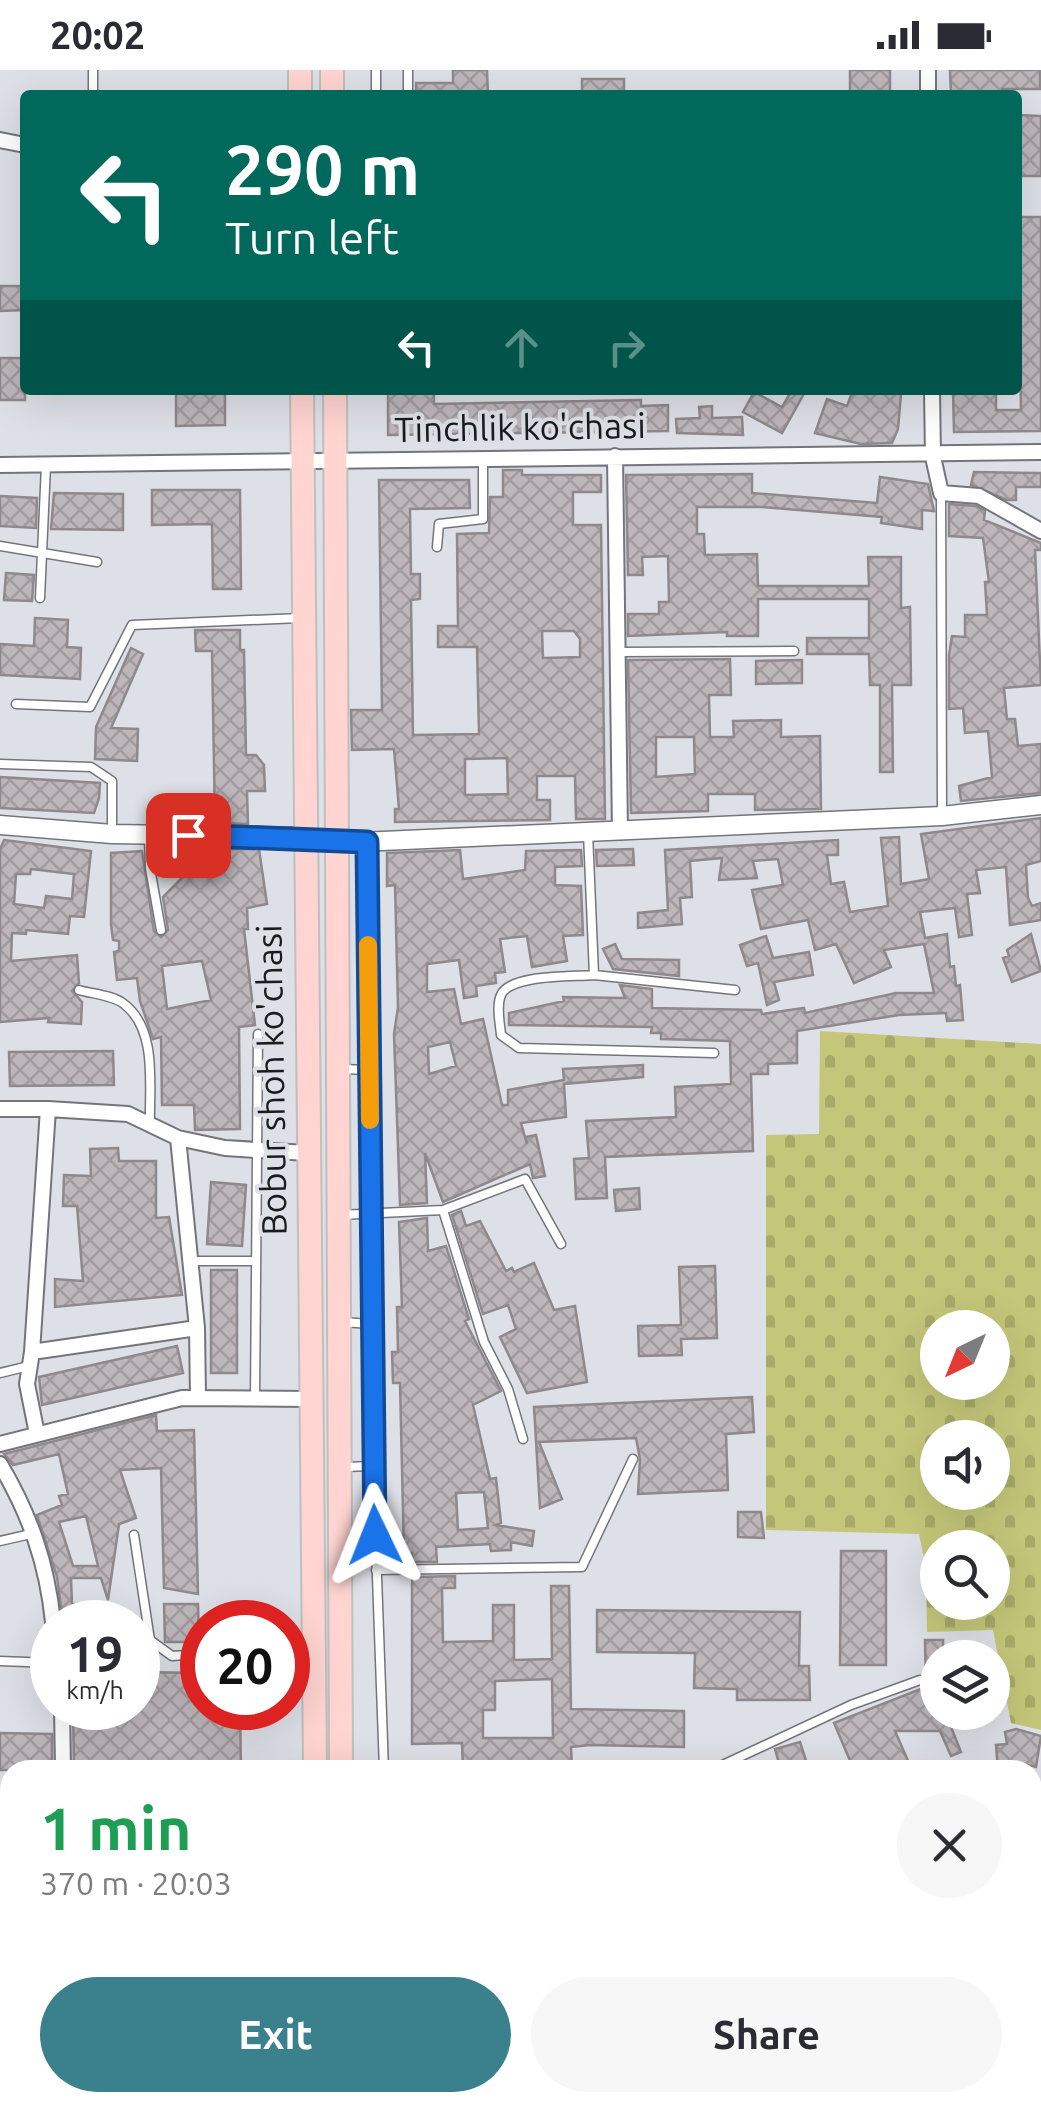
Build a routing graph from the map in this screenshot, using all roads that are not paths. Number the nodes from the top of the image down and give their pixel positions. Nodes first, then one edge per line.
1 (302, 395) edge
2 (335, 395) edge
3 (932, 395) edge
4 (1041, 452) edge
5 (614, 456) junction
6 (933, 457) junction
7 (483, 458) junction
8 (336, 460) junction
9 (302, 462) junction
10 (0, 465) edge
11 (46, 465) junction
12 (940, 493) junction
13 (1041, 530) edge
14 (0, 546) edge
15 (438, 547) dead end
16 (42, 554) junction
17 (97, 562) dead end
18 (40, 598) dead end
19 (303, 618) junction
20 (794, 651) dead end
21 (620, 652) junction
22 (16, 704) dead end
23 (0, 764) edge
24 (1041, 806) edge
25 (942, 816) junction
26 (0, 825) edge
27 (620, 832) junction
28 (588, 833) junction
29 (112, 834) junction
30 (149, 834) junction
31 (304, 837) junction
32 (367, 842) junction
33 (338, 843) junction
34 (161, 930) dead end
35 (594, 975) junction
36 (78, 990) dead end
37 (735, 990) dead end
38 (258, 1034) dead end
39 (714, 1053) dead end
40 (338, 1069) junction
41 (370, 1070) junction
42 (0, 1110) edge
43 (48, 1110) junction
44 (150, 1124) junction
45 (178, 1138) junction
46 (258, 1150) junction
47 (308, 1152) junction
48 (443, 1210) junction
49 (338, 1215) junction
50 (372, 1216) junction
51 (562, 1244) dead end
52 (191, 1261) junction
53 (256, 1261) junction
54 (338, 1321) junction
55 (371, 1324) junction
56 (197, 1328) junction
57 (30, 1359) junction
58 (0, 1372) edge
59 (198, 1398) junction
60 (254, 1399) junction
61 (310, 1399) junction
62 (37, 1434) junction
63 (523, 1439) dead end
64 (0, 1444) edge
65 (633, 1459) dead end
66 (0, 1464) edge
67 (373, 1466) junction
68 (338, 1467) junction
69 (36, 1533) junction
70 (134, 1535) dead end
71 (0, 1542) edge
72 (376, 1570) junction
73 (51, 1600) edge
74 (310, 1651) edge
75 (315, 1651) junction
76 (180, 1655) edge
77 (0, 1661) edge
78 (30, 1662) edge
79 (920, 1680) dead end
80 (62, 1730) edge
81 (63, 1760) edge
82 (315, 1760) edge
83 (341, 1760) edge
84 (384, 1760) edge
85 (733, 1760) edge

1 - 9 main road, Bobur shoh ko'chasi
2 - 8 main road, Bobur shoh ko'chasi
3 - 6 street
4 - 6 street, Tinchlik ko'chasi
5 - 6 street, Tinchlik ko'chasi
5 - 7 street, Tinchlik ko'chasi
5 - 21 street
6 - 12 street
7 - 8 street, Tinchlik ko'chasi
7 - 15 lane
8 - 9 street, Tinchlik ko'chasi
8 - 33 main road, Bobur shoh ko'chasi
9 - 11 street, Tinchlik ko'chasi
9 - 19 main road, Bobur shoh ko'chasi
10 - 11 street, Tinchlik ko'chasi
11 - 16 lane
12 - 13 street
12 - 25 lane
14 - 16 lane
16 - 17 lane
16 - 18 lane
19 - 22 lane
19 - 31 main road, Bobur shoh ko'chasi
20 - 21 lane
21 - 27 street
23 - 29 lane
24 - 25 street
25 - 27 street
26 - 29 street
27 - 28 street
28 - 32 street
28 - 35 lane
29 - 30 street
30 - 31 street
30 - 34 lane
31 - 33 street
31 - 47 main road, Bobur shoh ko'chasi
32 - 33 street
32 - 41 lane
33 - 40 main road, Bobur shoh ko'chasi
35 - 37 lane
35 - 39 lane
36 - 44 lane
38 - 46 lane
40 - 41 lane
40 - 49 main road, Bobur shoh ko'chasi
41 - 50 lane
42 - 43 street
43 - 44 street
43 - 57 street
44 - 45 street
45 - 46 street
45 - 52 street
46 - 47 street
46 - 53 lane
47 - 61 main road, Bobur shoh ko'chasi
48 - 50 lane
48 - 51 lane
48 - 63 lane
49 - 50 lane
49 - 54 main road, Bobur shoh ko'chasi
50 - 55 lane
52 - 53 lane
52 - 56 street
53 - 60 lane
54 - 55 lane
54 - 68 main road, Bobur shoh ko'chasi
55 - 67 lane
56 - 57 street
56 - 59 street
57 - 58 lane
57 - 62 street
59 - 60 street
59 - 62 street
60 - 61 street
61 - 75 main road, Bobur shoh ko'chasi
62 - 64 street
65 - 72 lane
66 - 69 street
67 - 68 lane
67 - 72 lane
68 - 83 main road, Bobur shoh ko'chasi
69 - 71 lane
69 - 73 street
70 - 76 lane
72 - 84 lane
74 - 75 lane
75 - 82 main road, Bobur shoh ko'chasi
77 - 78 lane
79 - 85 lane
80 - 81 street

